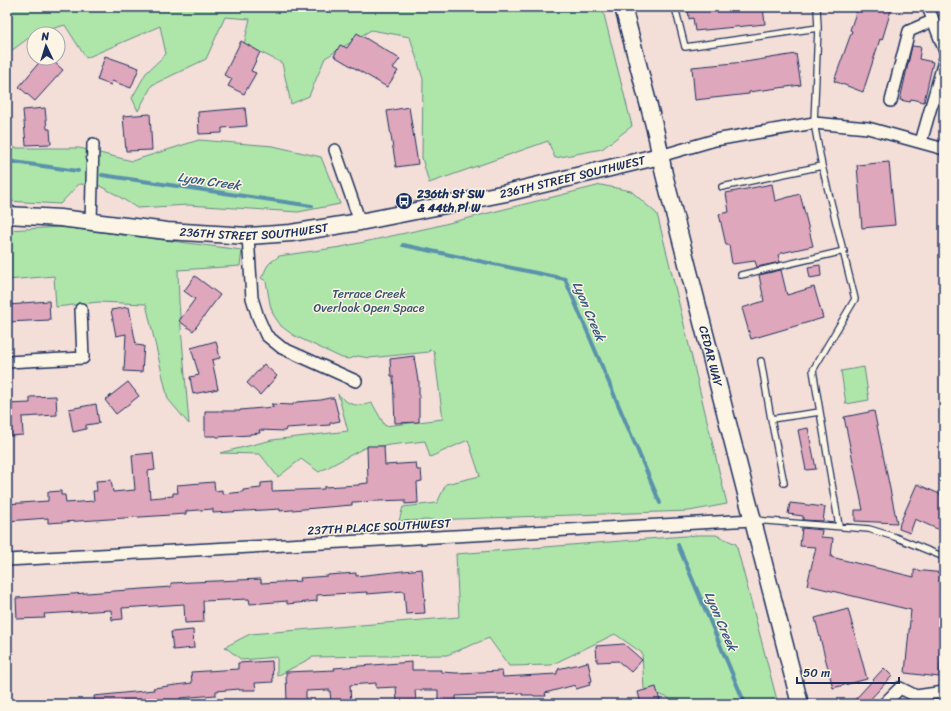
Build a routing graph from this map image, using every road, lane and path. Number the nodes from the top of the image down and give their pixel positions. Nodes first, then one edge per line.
1 (623, 7) edge
2 (674, 7) edge
3 (817, 7) edge
4 (928, 7) edge
5 (932, 21) junction
6 (818, 28) junction
7 (944, 50) edge
8 (944, 61) edge
9 (891, 101) dead end
10 (814, 123) junction
11 (921, 142) junction
12 (93, 144) dead end
13 (944, 149) edge
14 (335, 150) dead end
15 (660, 156) junction
16 (822, 166) junction
17 (722, 187) dead end
18 (7, 215) edge
19 (91, 222) junction
20 (360, 222) junction
21 (248, 236) junction
22 (844, 251) junction
23 (740, 275) dead end
24 (81, 309) dead end
25 (761, 361) dead end
26 (7, 362) edge
27 (356, 381) dead end
28 (820, 412) junction
29 (771, 419) junction
30 (784, 482) dead end
31 (753, 520) junction
32 (839, 526) junction
33 (944, 557) edge
34 (7, 560) edge
35 (944, 692) edge
36 (800, 704) edge
37 (884, 704) edge

1 - 15 main road, CEDAR WAY
2 - 6 lane
3 - 6 lane
4 - 5 street
5 - 7 street
5 - 9 street
6 - 10 lane
8 - 11 street
10 - 11 street, 236TH STREET SOUTHWEST
10 - 15 street, 236TH STREET SOUTHWEST
10 - 16 lane
11 - 13 street, 236TH STREET SOUTHWEST
12 - 19 street
14 - 20 street
15 - 20 main road, 236TH STREET SOUTHWEST
15 - 31 main road, CEDAR WAY
16 - 17 lane
16 - 22 lane
18 - 19 main road, 236TH STREET SOUTHWEST
19 - 21 main road, 236TH STREET SOUTHWEST
20 - 21 main road, 236TH STREET SOUTHWEST
21 - 27 street
22 - 23 lane
22 - 28 lane
24 - 26 street
25 - 29 lane
28 - 29 lane
28 - 32 lane
29 - 30 lane
31 - 32 lane
31 - 34 street, 237TH PLACE SOUTHWEST
31 - 36 main road, CEDAR WAY
32 - 33 lane
35 - 37 street

